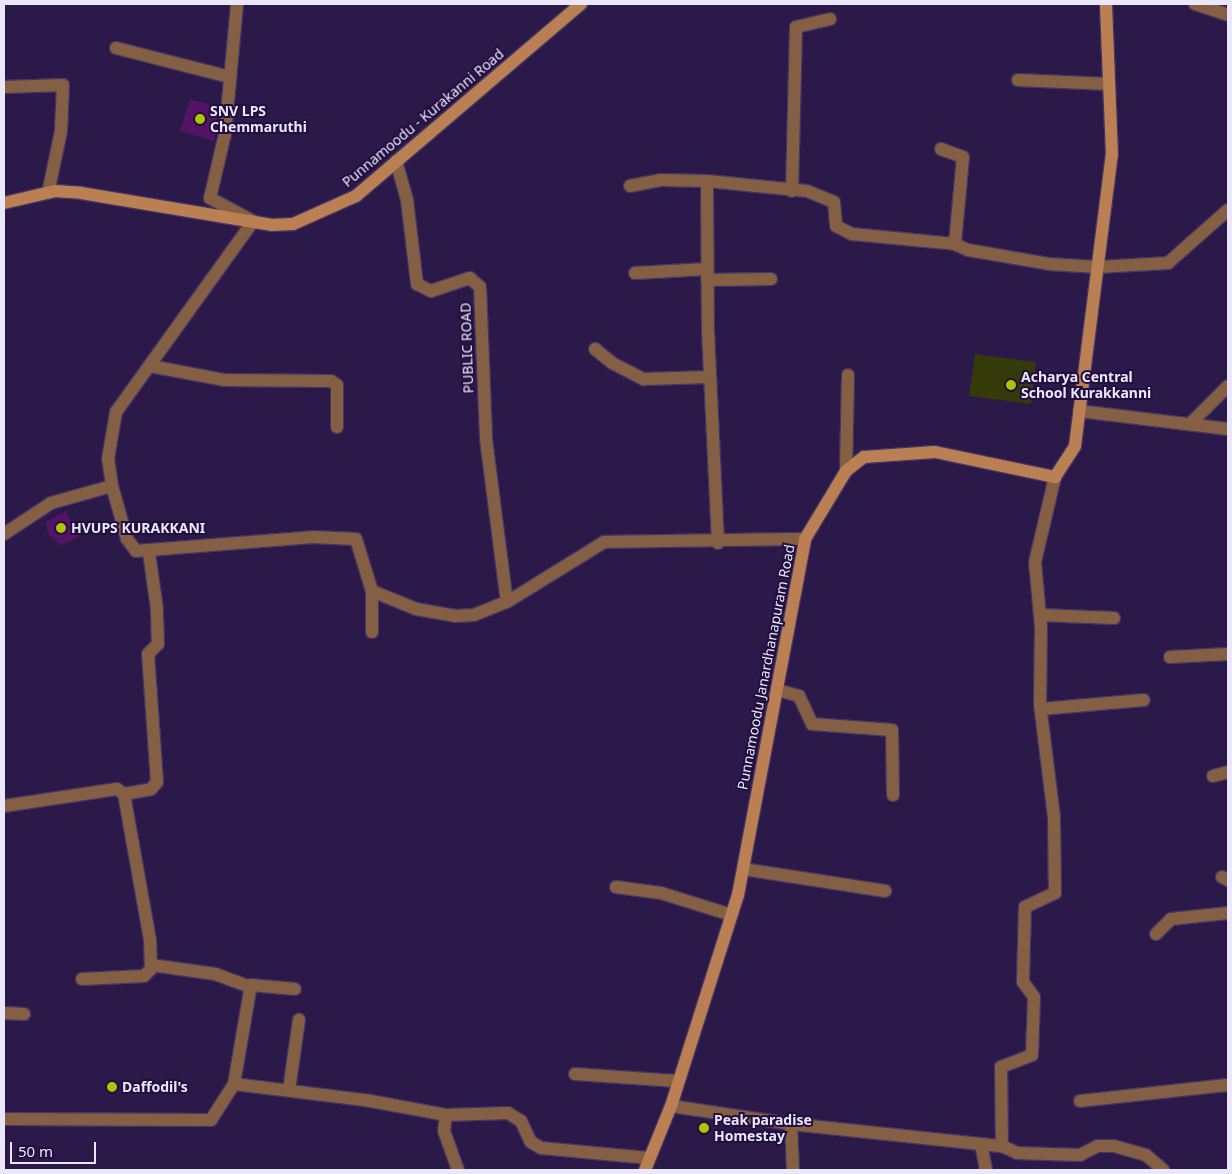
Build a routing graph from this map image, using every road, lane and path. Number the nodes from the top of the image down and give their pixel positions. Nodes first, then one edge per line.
1 (237, 4) edge
2 (580, 4) edge
3 (1106, 4) edge
4 (1195, 4) edge
5 (1228, 15) edge
6 (830, 18) dead end
7 (116, 48) dead end
8 (230, 76) junction
9 (1018, 80) dead end
10 (1109, 84) junction
11 (4, 88) edge
12 (941, 149) dead end
13 (396, 161) junction
14 (707, 181) junction
15 (630, 186) dead end
16 (792, 191) junction
17 (48, 193) junction
18 (4, 202) edge
19 (1228, 210) edge
20 (253, 221) junction
21 (955, 244) junction
22 (1098, 267) junction
23 (634, 273) dead end
24 (707, 274) junction
25 (771, 279) dead end
26 (595, 348) dead end
27 (150, 366) junction
28 (848, 375) dead end
29 (710, 377) junction
30 (1228, 386) edge
31 (1079, 411) junction
32 (1191, 422) junction
33 (337, 427) dead end
34 (1228, 429) edge
35 (846, 471) junction
36 (1054, 477) junction
37 (112, 486) junction
38 (4, 534) edge
39 (805, 539) junction
40 (718, 543) junction
41 (148, 553) junction
42 (372, 591) junction
43 (507, 602) junction
44 (1040, 615) junction
45 (1114, 618) dead end
46 (372, 632) dead end
47 (1228, 654) edge
48 (1170, 657) dead end
49 (777, 690) junction
50 (1144, 700) dead end
51 (1041, 709) junction
52 (1228, 772) edge
53 (1213, 776) dead end
54 (124, 794) junction
55 (893, 794) dead end
56 (4, 806) edge
57 (743, 868) junction
58 (616, 887) dead end
59 (885, 891) dead end
60 (1228, 913) edge
61 (731, 915) junction
62 (1156, 934) dead end
63 (151, 965) junction
64 (82, 979) dead end
65 (250, 987) junction
66 (295, 989) dead end
67 (4, 1014) edge
68 (24, 1014) dead end
69 (299, 1020) dead end
70 (575, 1074) dead end
71 (677, 1081) junction
72 (234, 1084) junction
73 (1228, 1085) edge
74 (289, 1090) junction
75 (1080, 1101) dead end
76 (671, 1106) junction
77 (446, 1115) junction
78 (4, 1119) edge
79 (792, 1124) junction
80 (981, 1144) junction
81 (1002, 1146) junction
82 (647, 1164) edge
83 (458, 1170) edge
84 (793, 1170) edge
85 (986, 1170) edge
86 (1163, 1170) edge

1 - 8 street
2 - 13 main road, Punnamoodu - Kurakanni Road
3 - 10 main road
4 - 5 street
6 - 16 street
7 - 8 street
8 - 20 street
9 - 10 street
10 - 22 main road
11 - 17 street
12 - 21 street
13 - 20 main road, Punnamoodu - Kurakanni Road
13 - 43 street, PUBLIC ROAD
14 - 15 street
14 - 16 street
14 - 24 street
16 - 21 street
17 - 18 main road, Punnamoodu - Kurakanni Road
17 - 20 main road, Punnamoodu - Kurakanni Road
19 - 22 street
20 - 27 street
21 - 22 street
22 - 31 main road
23 - 24 street
24 - 25 street
24 - 29 street
26 - 29 street
27 - 33 street
27 - 37 street
28 - 35 street
29 - 40 street
30 - 32 street
31 - 32 street
31 - 36 main road
32 - 34 street
35 - 36 main road, Punnamoodu Janardhanapuram Road
35 - 39 main road, Punnamoodu Janardhanapuram Road
36 - 44 street
37 - 38 street
37 - 41 street
39 - 40 street
39 - 49 main road, Punnamoodu Janardhanapuram Road
40 - 43 street
41 - 42 street
41 - 54 street
42 - 43 street
42 - 46 street
44 - 45 street
44 - 51 street
47 - 48 street
49 - 55 street
49 - 57 main road, Punnamoodu Janardhanapuram Road
50 - 51 street
51 - 81 street
52 - 53 street
54 - 56 street
54 - 63 street
57 - 59 street
57 - 61 main road, Punnamoodu Janardhanapuram Road
58 - 61 street
60 - 62 street
61 - 71 main road, Punnamoodu Janardhanapuram Road
63 - 64 street
63 - 65 street
65 - 66 street
65 - 72 street
67 - 68 street
69 - 74 street
70 - 71 street
71 - 76 main road, Punnamoodu Janardhanapuram Road
72 - 74 street
72 - 78 street
73 - 75 street
74 - 77 street
76 - 79 street
76 - 82 main road, Punnamoodu Janardhanapuram Road
77 - 82 street
77 - 83 street
79 - 80 street
79 - 84 street
80 - 81 street
80 - 85 street
81 - 86 street

